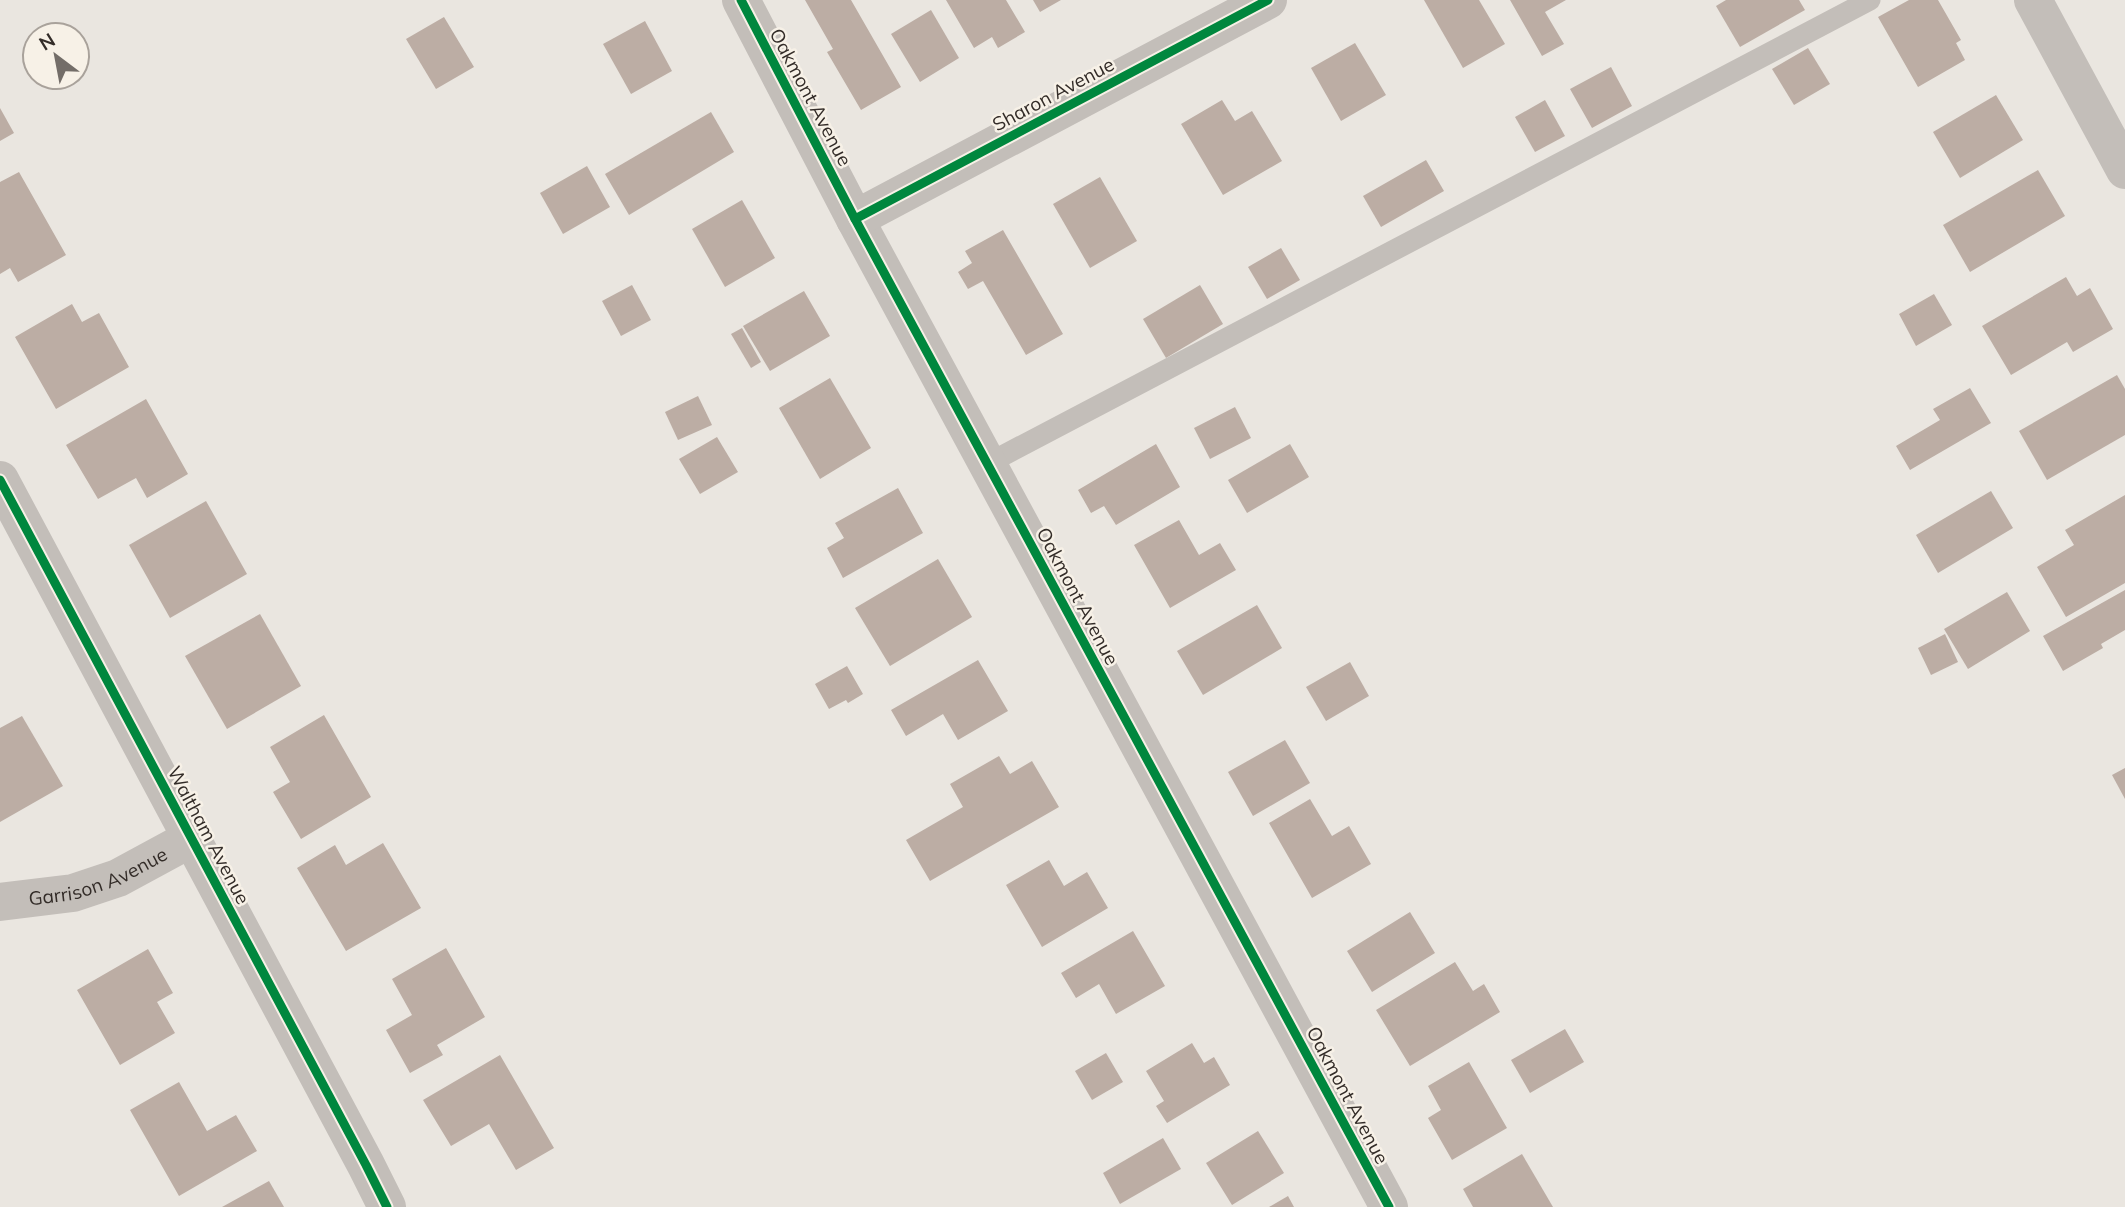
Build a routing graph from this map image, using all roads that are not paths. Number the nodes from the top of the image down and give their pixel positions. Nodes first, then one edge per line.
1 (741, 0) edge
2 (1268, 0) edge
3 (1870, 0) edge
4 (2033, 0) edge
5 (2125, 170) edge
6 (855, 219) junction
7 (987, 464) junction
8 (0, 480) edge
9 (190, 839) junction
10 (0, 902) edge
11 (387, 1207) edge
12 (1389, 1207) edge

1 - 6 street, Oakmont Avenue
2 - 6 street, Sharon Avenue
3 - 7 lane
4 - 5 street
6 - 7 street, Oakmont Avenue
7 - 12 street, Oakmont Avenue
8 - 9 street, Waltham Avenue
9 - 10 street, Garrison Avenue
9 - 11 street, Waltham Avenue

